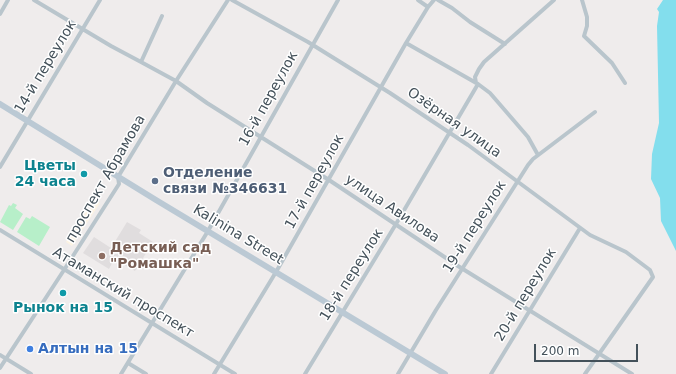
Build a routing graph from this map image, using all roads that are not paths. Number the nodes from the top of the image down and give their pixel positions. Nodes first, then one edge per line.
1 (8, 0) edge
2 (34, 0) edge
3 (100, 0) edge
4 (228, 0) edge
5 (232, 0) edge
6 (338, 0) edge
7 (418, 0) edge
8 (435, 0) edge
9 (554, 0) edge
10 (582, 0) edge
11 (428, 7) junction
12 (0, 14) edge
13 (162, 16) dead end
14 (82, 29) junction
15 (406, 43) junction
16 (505, 44) junction
17 (312, 45) junction
18 (141, 62) junction
19 (176, 82) junction
20 (625, 83) dead end
21 (477, 84) junction
22 (381, 87) junction
23 (0, 104) edge
24 (595, 112) dead end
25 (27, 121) junction
26 (451, 133) junction
27 (261, 137) junction
28 (538, 155) junction
29 (0, 167) edge
30 (118, 177) junction
31 (329, 180) junction
32 (517, 182) junction
33 (396, 224) junction
34 (580, 228) junction
35 (0, 230) edge
36 (208, 232) junction
37 (463, 268) junction
38 (64, 270) junction
39 (276, 272) junction
40 (530, 311) junction
41 (342, 312) junction
42 (152, 323) junction
43 (410, 353) junction
44 (598, 354) junction
45 (0, 355) edge
46 (5, 358) junction
47 (128, 363) junction
48 (220, 364) junction
49 (0, 368) edge
50 (31, 374) edge
51 (121, 374) edge
52 (146, 374) edge
53 (214, 374) edge
54 (235, 374) edge
55 (305, 374) edge
56 (398, 374) edge
57 (445, 374) edge
58 (491, 374) edge
59 (585, 374) edge
60 (632, 374) edge

1 - 12 street
2 - 14 street, улица Авилова
3 - 14 street, 14-й переулок
4 - 19 street, проспект Абрамова
5 - 17 street, Озёрная улица
6 - 17 street, 16-й переулок
7 - 11 street
8 - 11 street, 17-й переулок
8 - 16 street
9 - 16 street, 18-й переулок
10 - 20 street
11 - 15 street, 17-й переулок
13 - 18 street
14 - 18 street, улица Авилова
14 - 25 street, 14-й переулок
15 - 21 street
15 - 22 street, 17-й переулок
16 - 21 street, 18-й переулок
17 - 22 street, Озёрная улица
17 - 27 street, 16-й переулок
18 - 19 street, улица Авилова
19 - 27 street, улица Авилова
19 - 30 street, проспект Абрамова
21 - 26 street, 18-й переулок
21 - 28 street
22 - 26 street, Озёрная улица
22 - 31 street, 17-й переулок
23 - 25 main road, Kalinina Street
24 - 28 street, 19-й переулок
25 - 29 street, 14-й переулок
25 - 30 main road, Kalinina Street
26 - 32 street, Озёрная улица
26 - 33 street, 18-й переулок
27 - 31 street, улица Авилова
27 - 36 street, 16-й переулок
28 - 32 street, 19-й переулок
30 - 36 main road, Kalinina Street
30 - 38 street, проспект Абрамова
31 - 33 street, улица Авилова
31 - 39 street, 17-й переулок
32 - 34 street, Озёрная улица
32 - 37 street, 19-й переулок
33 - 37 street, улица Авилова
33 - 41 street, 18-й переулок
34 - 40 street, 20-й переулок
34 - 44 street, Озёрная улица
35 - 38 street, Атаманский проспект
36 - 39 main road, Kalinina Street
36 - 42 street, 16-й переулок
37 - 40 street, улица Авилова
37 - 43 street, 19-й переулок
38 - 42 street, Атаманский проспект
38 - 46 street, проспект Абрамова
39 - 41 main road, Kalinina Street
39 - 48 street, 17-й переулок
40 - 44 street, улица Авилова
40 - 58 street, 20-й переулок
41 - 43 main road, Kalinina Street
41 - 55 street, 18-й переулок
42 - 47 street, 16-й переулок
42 - 48 street, Атаманский проспект
43 - 56 street, 19-й переулок
43 - 57 main road, Kalinina Street
44 - 59 street
44 - 60 street, улица Авилова
45 - 46 street
46 - 49 street, проспект Абрамова
46 - 50 street
47 - 51 street, 16-й переулок
47 - 52 street
48 - 53 street, 17-й переулок
48 - 54 street, Атаманский проспект

